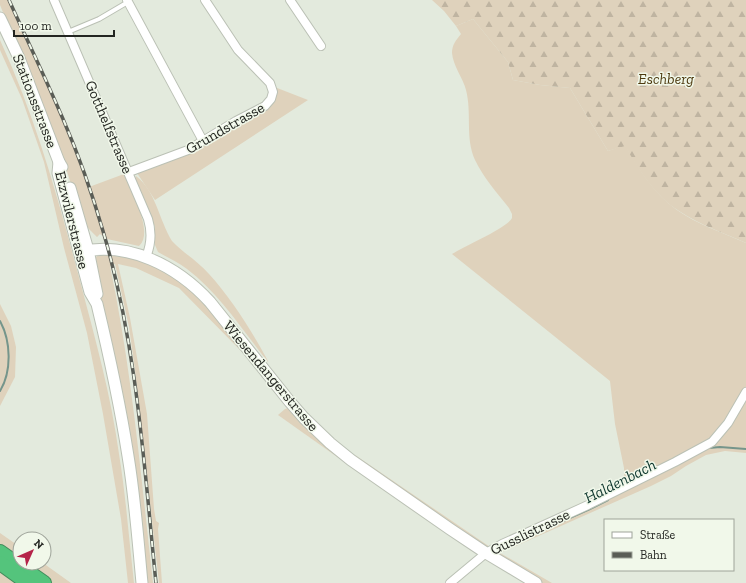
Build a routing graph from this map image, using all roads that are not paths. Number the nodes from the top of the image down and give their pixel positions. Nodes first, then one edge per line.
1 (54, 0) edge
2 (205, 0) edge
3 (290, 0) edge
4 (128, 1) edge
5 (0, 18) edge
6 (68, 32) junction
7 (322, 46) dead end
8 (203, 141) junction
9 (58, 162) joint
10 (129, 172) junction
11 (84, 251) junction
12 (146, 257) junction
13 (746, 392) edge
14 (0, 552) edge
15 (486, 553) junction
16 (0, 563) edge
17 (28, 583) edge
18 (44, 583) edge
19 (142, 583) edge
20 (450, 583) edge
21 (536, 583) edge

1 - 6 street, Gotthelfstrasse
2 - 8 street, Grundstrasse
3 - 7 street
4 - 6 lane
4 - 8 street
5 - 9 main road, Stationsstrasse
6 - 10 street, Gotthelfstrasse
8 - 10 street, Grundstrasse
9 - 11 main road, Etzwilerstrasse
10 - 12 street, Gotthelfstrasse
11 - 12 main road, Wiesendangerstrasse
11 - 19 main road, Etzwilerstrasse
12 - 15 main road, Wiesendangerstrasse
13 - 15 street, Gusslistrasse
14 - 18 highway
15 - 20 street, Gusslistrasse
15 - 21 main road, Wiesendangerstrasse
16 - 17 highway

